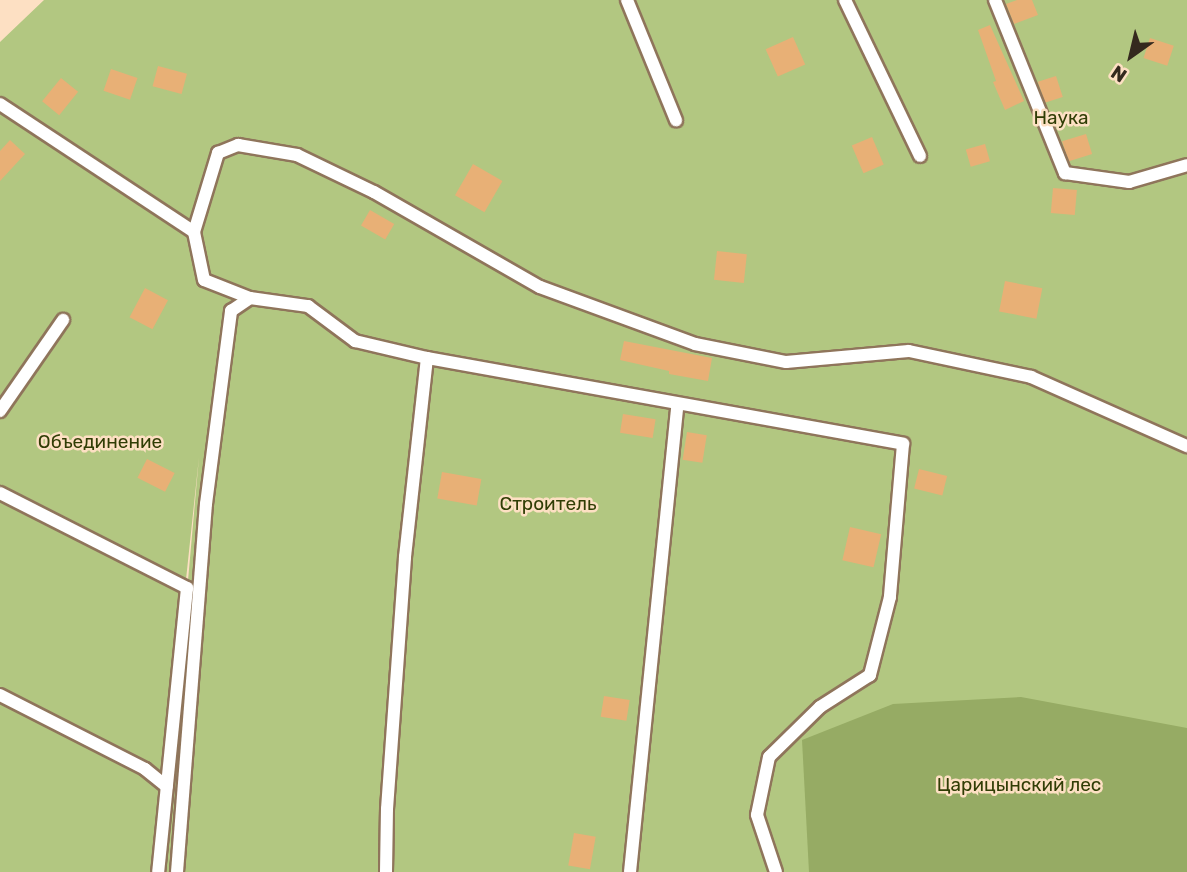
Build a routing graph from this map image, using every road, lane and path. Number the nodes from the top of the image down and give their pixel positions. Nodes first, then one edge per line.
1 (627, 0) edge
2 (845, 0) edge
3 (995, 0) edge
4 (0, 104) edge
5 (676, 120) dead end
6 (920, 156) dead end
7 (1187, 165) edge
8 (194, 232) junction
9 (250, 298) junction
10 (63, 320) dead end
11 (427, 358) junction
12 (677, 405) junction
13 (0, 411) edge
14 (1187, 446) edge
15 (0, 493) edge
16 (0, 695) edge
17 (167, 787) junction
18 (158, 872) edge
19 (177, 872) edge
20 (386, 872) edge
21 (630, 872) edge
22 (776, 872) edge

1 - 5 lane
2 - 6 lane
3 - 7 lane
4 - 8 lane
8 - 9 lane
8 - 14 lane
9 - 11 lane
9 - 19 lane
10 - 13 lane
11 - 12 lane
11 - 20 lane
12 - 21 lane
12 - 22 lane
15 - 17 lane
16 - 17 lane
17 - 18 lane

